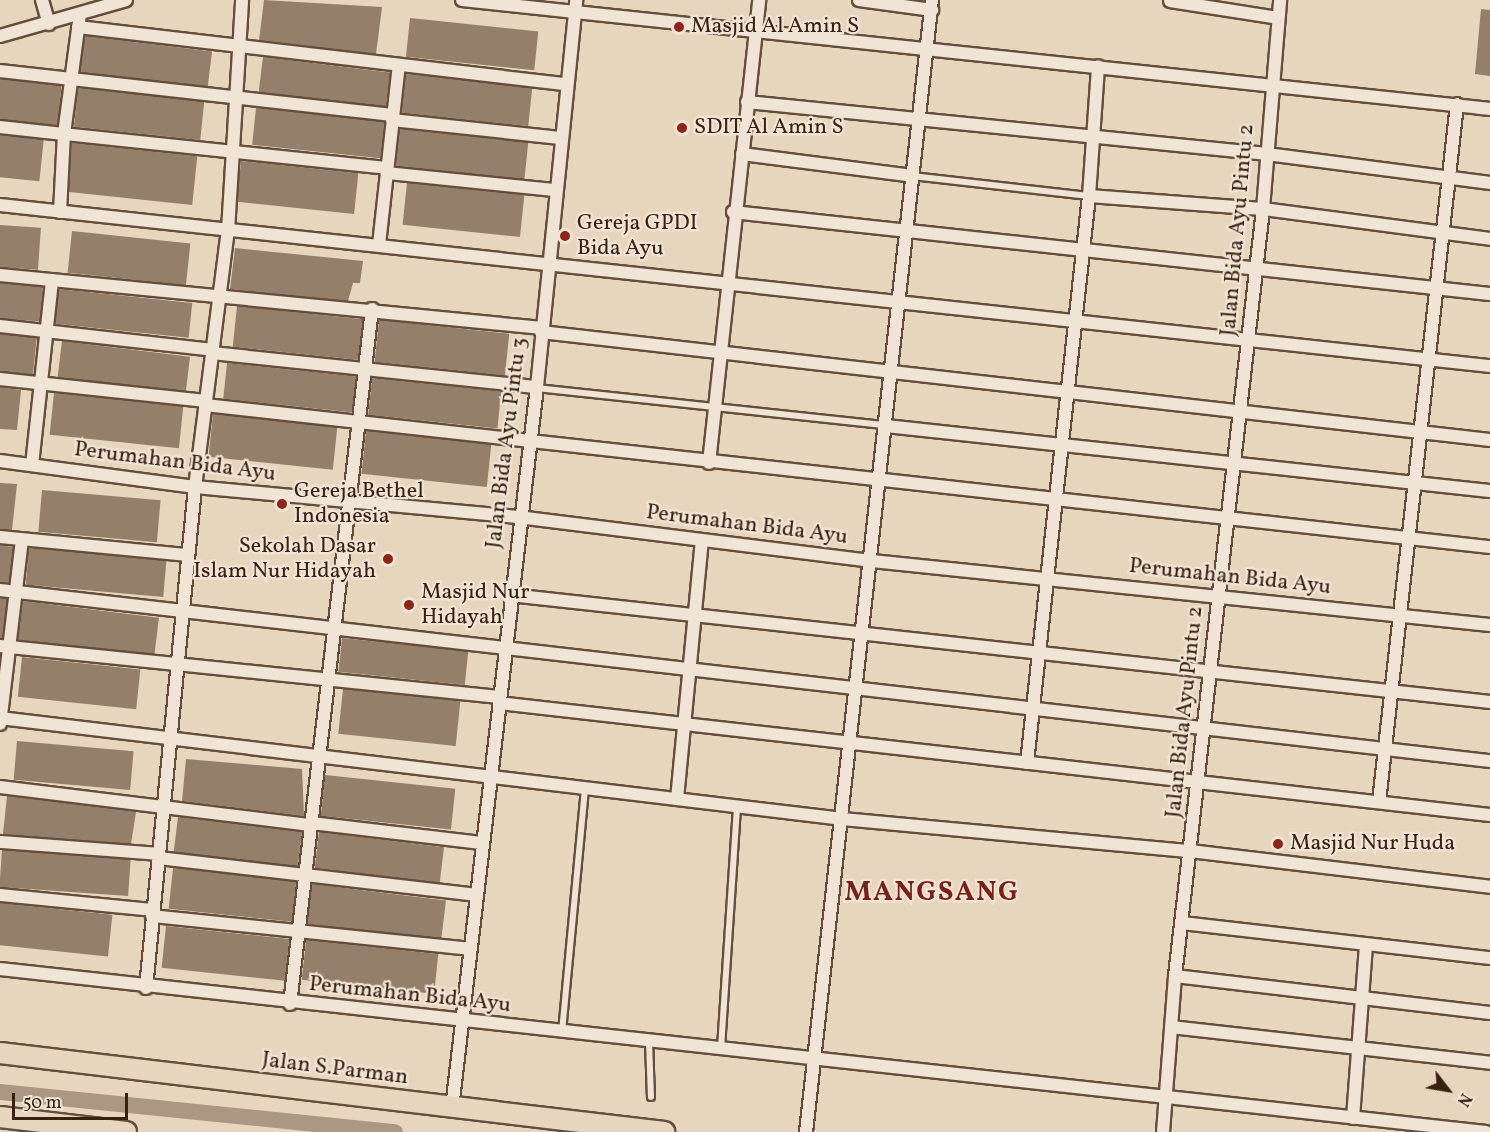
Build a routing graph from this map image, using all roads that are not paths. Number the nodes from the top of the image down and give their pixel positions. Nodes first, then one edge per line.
1 (42, 0) edge
2 (126, 0) edge
3 (242, 0) edge
4 (462, 0) edge
5 (576, 0) edge
6 (759, 0) edge
7 (859, 0) edge
8 (1280, 0) edge
9 (1170, 1) edge
10 (932, 5) edge
11 (80, 14) junction
12 (573, 14) junction
13 (1278, 18) junction
14 (49, 24) junction
15 (78, 27) junction
16 (754, 31) junction
17 (0, 36) edge
18 (239, 44) junction
19 (928, 48) junction
20 (399, 65) junction
21 (1098, 66) junction
22 (0, 71) edge
23 (70, 78) junction
24 (1272, 83) junction
25 (566, 84) junction
26 (236, 100) junction
27 (747, 102) junction
28 (1457, 104) junction
29 (1490, 109) edge
30 (393, 118) junction
31 (917, 123) junction
32 (0, 127) edge
33 (64, 134) junction
34 (560, 138) junction
35 (1093, 139) junction
36 (232, 154) junction
37 (742, 154) junction
38 (1267, 154) junction
39 (387, 170) junction
40 (913, 176) junction
41 (1448, 177) junction
42 (1490, 183) edge
43 (555, 190) junction
44 (1089, 196) junction
45 (0, 205) edge
46 (1263, 209) junction
47 (60, 212) junction
48 (733, 212) junction
49 (228, 231) junction
50 (906, 232) junction
51 (1441, 232) junction
52 (1490, 239) edge
53 (379, 245) junction
54 (1083, 253) junction
55 (548, 261) junction
56 (1257, 266) junction
57 (0, 275) edge
58 (52, 280) junction
59 (730, 284) junction
60 (1434, 288) junction
61 (1490, 294) edge
62 (219, 297) junction
63 (898, 304) junction
64 (372, 309) junction
65 (1076, 322) junction
66 (0, 326) edge
67 (542, 330) junction
68 (47, 331) junction
69 (1249, 339) junction
70 (212, 351) junction
71 (721, 353) junction
72 (1425, 357) junction
73 (1490, 366) edge
74 (367, 368) junction
75 (891, 371) junction
76 (0, 379) edge
77 (41, 383) junction
78 (537, 387) junction
79 (1067, 390) junction
80 (206, 403) junction
81 (714, 410) junction
82 (1240, 410) junction
83 (361, 422) junction
84 (886, 426) junction
85 (1417, 430) junction
86 (529, 438) junction
87 (1490, 440) edge
88 (1061, 445) junction
89 (0, 461) edge
90 (709, 463) junction
91 (32, 465) junction
92 (1234, 465) junction
93 (880, 480) junction
94 (1412, 482) junction
95 (195, 488) junction
96 (1490, 491) edge
97 (1054, 501) junction
98 (353, 503) junction
99 (518, 517) junction
100 (1228, 518) junction
101 (0, 537) edge
102 (1405, 537) junction
103 (22, 540) junction
104 (702, 541) junction
105 (1490, 547) edge
106 (188, 555) junction
107 (872, 561) junction
108 (1045, 579) junction
109 (0, 590) edge
110 (16, 592) junction
111 (510, 595) junction
112 (1219, 597) junction
113 (182, 609) junction
114 (1397, 615) junction
115 (694, 618) junction
116 (1490, 625) edge
117 (336, 627) junction
118 (864, 636) junction
119 (5, 646) edge
120 (504, 649) junction
121 (1038, 655) junction
122 (177, 665) junction
123 (689, 670) junction
124 (1210, 674) junction
125 (329, 683) junction
126 (1388, 690) junction
127 (857, 693) junction
128 (499, 700) junction
129 (1490, 702) edge
130 (1032, 710) junction
131 (0, 718) edge
132 (0, 724) edge
133 (684, 724) junction
134 (1204, 727) junction
135 (169, 739) junction
136 (851, 745) junction
137 (1383, 749) junction
138 (319, 756) junction
139 (1490, 761) edge
140 (1027, 763) junction
141 (491, 776) junction
142 (1198, 783) junction
143 (0, 787) edge
144 (585, 787) junction
145 (677, 799) junction
146 (1379, 802) junction
147 (163, 804) junction
148 (738, 806) junction
149 (1490, 815) edge
150 (843, 819) junction
151 (311, 824) junction
152 (0, 842) edge
153 (482, 843) junction
154 (1190, 851) junction
155 (158, 856) junction
156 (304, 877) junction
157 (1490, 887) edge
158 (476, 895) junction
159 (0, 896) edge
160 (153, 914) junction
161 (1182, 923) junction
162 (298, 932) junction
163 (1366, 944) junction
164 (470, 949) junction
165 (1490, 958) edge
166 (0, 969) edge
167 (1175, 976) junction
168 (146, 988) junction
169 (1362, 997) junction
170 (290, 1004) junction
171 (1490, 1013) edge
172 (463, 1021) junction
173 (1171, 1027) junction
174 (562, 1032) junction
175 (649, 1041) junction
176 (721, 1049) junction
177 (1358, 1049) junction
178 (0, 1053) edge
179 (817, 1060) junction
180 (1490, 1063) edge
181 (651, 1096) dead end
182 (1165, 1099) junction
183 (452, 1108) junction
184 (0, 1117) edge
185 (1353, 1118) junction
186 (126, 1132) edge
187 (664, 1132) edge
188 (806, 1132) edge
189 (1163, 1132) edge
190 (1486, 1132) edge

1 - 14 street
2 - 11 street
3 - 18 street
4 - 12 street
5 - 12 street, Jalan Bida Ayu Pintu 3
6 - 16 street
7 - 10 street
8 - 13 street, Jalan Bida Ayu Pintu 2
9 - 13 street
10 - 19 street
11 - 14 street
11 - 15 street
12 - 16 street
12 - 25 street, Jalan Bida Ayu Pintu 3
13 - 24 street, Jalan Bida Ayu Pintu 2
14 - 17 street
15 - 18 street
15 - 23 street
16 - 19 street
16 - 27 street
18 - 20 street
18 - 26 street
19 - 21 street
19 - 31 street
20 - 25 street
20 - 30 street
21 - 24 street
21 - 35 street
22 - 23 street
23 - 26 street
23 - 33 street
24 - 28 street
24 - 38 street, Jalan Bida Ayu Pintu 2
25 - 34 street, Jalan Bida Ayu Pintu 3
26 - 30 street
26 - 36 street
27 - 31 street
27 - 37 street
28 - 29 street
28 - 41 street
30 - 34 street
30 - 39 street
31 - 35 street
31 - 40 street
32 - 33 street
33 - 36 street
33 - 47 street
34 - 43 street, Jalan Bida Ayu Pintu 3
35 - 38 street
35 - 44 street
36 - 39 street
36 - 49 street
37 - 40 street
37 - 48 street
38 - 41 street
38 - 46 street, Jalan Bida Ayu Pintu 2
39 - 43 street
39 - 53 street
40 - 44 lane
40 - 50 street
41 - 42 street
41 - 51 street
43 - 55 street, Jalan Bida Ayu Pintu 3
44 - 46 street
44 - 54 street
45 - 47 street
46 - 51 street
46 - 56 street, Jalan Bida Ayu Pintu 2
47 - 49 street
48 - 50 street
48 - 59 street
49 - 53 street
49 - 62 street
50 - 54 street
50 - 63 street
51 - 52 street
51 - 60 street
53 - 55 street
54 - 56 street
54 - 65 street
55 - 59 street
55 - 67 street, Jalan Bida Ayu Pintu 3
56 - 60 street
56 - 69 street, Jalan Bida Ayu Pintu 2
57 - 58 street
58 - 62 street
58 - 68 street
59 - 63 street
59 - 71 street
60 - 61 street
60 - 72 street
62 - 64 street
62 - 70 street
63 - 65 street
63 - 75 street
64 - 67 street
64 - 74 street
65 - 69 street
65 - 79 street
66 - 68 street
67 - 71 street
67 - 78 street, Jalan Bida Ayu Pintu 3
68 - 70 street
68 - 77 street
69 - 72 street
69 - 82 street, Jalan Bida Ayu Pintu 2
70 - 74 street
70 - 80 street
71 - 75 street
71 - 81 street
72 - 73 street
72 - 85 street
74 - 78 street
74 - 83 street
75 - 79 street
75 - 84 street
76 - 77 street
77 - 80 street
77 - 91 street
78 - 81 lane
78 - 86 street, Jalan Bida Ayu Pintu 3
79 - 82 street
79 - 88 street
80 - 83 street
80 - 95 street
81 - 84 lane
81 - 90 street
82 - 85 street
82 - 92 street, Jalan Bida Ayu Pintu 2
83 - 86 street
83 - 98 street
84 - 88 street
84 - 93 street
85 - 87 street
85 - 94 street
86 - 90 street
86 - 99 street, Jalan Bida Ayu Pintu 3
88 - 92 street
88 - 97 street
89 - 91 street, Perumahan Bida Ayu
90 - 93 street
91 - 95 street, Perumahan Bida Ayu
92 - 94 street
92 - 100 street, Jalan Bida Ayu Pintu 2
93 - 97 street
93 - 107 street
94 - 96 street
94 - 102 street
95 - 98 street, Perumahan Bida Ayu
95 - 106 street
97 - 100 street
97 - 108 street
98 - 99 street, Perumahan Bida Ayu
98 - 117 street
99 - 104 street, Perumahan Bida Ayu
99 - 111 street, Jalan Bida Ayu Pintu 3
100 - 102 street
100 - 112 street, Jalan Bida Ayu Pintu 2
101 - 103 street
102 - 105 street
102 - 114 street
103 - 106 street
103 - 110 street
104 - 107 street, Perumahan Bida Ayu
104 - 115 street
106 - 113 street
107 - 108 street, Perumahan Bida Ayu
107 - 118 street
108 - 112 street, Perumahan Bida Ayu
108 - 121 street
109 - 110 street
110 - 113 street
110 - 119 street
111 - 115 street
111 - 120 street, Jalan Bida Ayu Pintu 3
112 - 114 street, Perumahan Bida Ayu
112 - 124 street, Jalan Bida Ayu Pintu 2
113 - 117 street
113 - 122 street
114 - 116 street, Perumahan Bida Ayu
114 - 126 street
115 - 118 street
115 - 123 street
117 - 120 street
117 - 125 street
118 - 121 street
118 - 127 street
119 - 122 street
119 - 131 street
120 - 123 street
120 - 128 street, Jalan Bida Ayu Pintu 3
121 - 124 street
121 - 130 street
122 - 125 street
122 - 135 street
123 - 127 street
123 - 133 street
124 - 126 street
124 - 134 street, Jalan Bida Ayu Pintu 2
125 - 128 street
125 - 138 street
126 - 129 street
126 - 137 street
127 - 130 street
127 - 136 street
128 - 133 street
128 - 141 street, Jalan Bida Ayu Pintu 3
130 - 134 street
130 - 140 street
131 - 132 street
131 - 135 street
133 - 136 street
133 - 145 street
134 - 137 street
134 - 142 street, Jalan Bida Ayu Pintu 2
135 - 138 street
135 - 147 street
136 - 140 street
136 - 150 street
137 - 139 street
137 - 146 street
138 - 141 street
138 - 151 street
140 - 142 street
141 - 144 street
141 - 153 street, Jalan Bida Ayu Pintu 3
142 - 146 street
142 - 154 street, Jalan Bida Ayu Pintu 2
143 - 147 street
144 - 145 street
144 - 174 lane
145 - 148 street
146 - 149 street
147 - 151 street
147 - 155 street
148 - 150 street
148 - 176 lane
150 - 154 street
150 - 179 street
151 - 153 street
151 - 156 street
152 - 155 street
153 - 158 street, Jalan Bida Ayu Pintu 3
154 - 157 street
154 - 161 street, Jalan Bida Ayu Pintu 2
155 - 156 street
155 - 160 street
156 - 158 street
156 - 162 street
158 - 164 street, Jalan Bida Ayu Pintu 3
159 - 160 street
160 - 162 street
160 - 168 street
161 - 163 street
161 - 167 street, Jalan Bida Ayu Pintu 2
162 - 164 street
162 - 170 street
163 - 165 street
163 - 169 street
164 - 172 street, Jalan Bida Ayu Pintu 3
166 - 168 street, Perumahan Bida Ayu
167 - 169 street
167 - 173 street, Jalan Bida Ayu Pintu 2
168 - 170 street, Perumahan Bida Ayu
169 - 171 street
169 - 177 street
170 - 172 street, Perumahan Bida Ayu
172 - 174 street, Perumahan Bida Ayu
172 - 183 street, Jalan Bida Ayu Pintu 3
173 - 177 street
173 - 182 street, Jalan Bida Ayu Pintu 2
174 - 175 street, Perumahan Bida Ayu
175 - 176 street, Perumahan Bida Ayu
175 - 181 lane
176 - 179 street, Perumahan Bida Ayu
177 - 180 street
177 - 185 street
178 - 183 main road, Jalan S.Parman
179 - 182 street, Perumahan Bida Ayu
179 - 188 street
182 - 185 street, Perumahan Bida Ayu
182 - 189 street, Jalan Bida Ayu Pintu 2
183 - 187 main road, Jalan S.Parman
184 - 186 main road
185 - 190 street, Perumahan Bida Ayu

